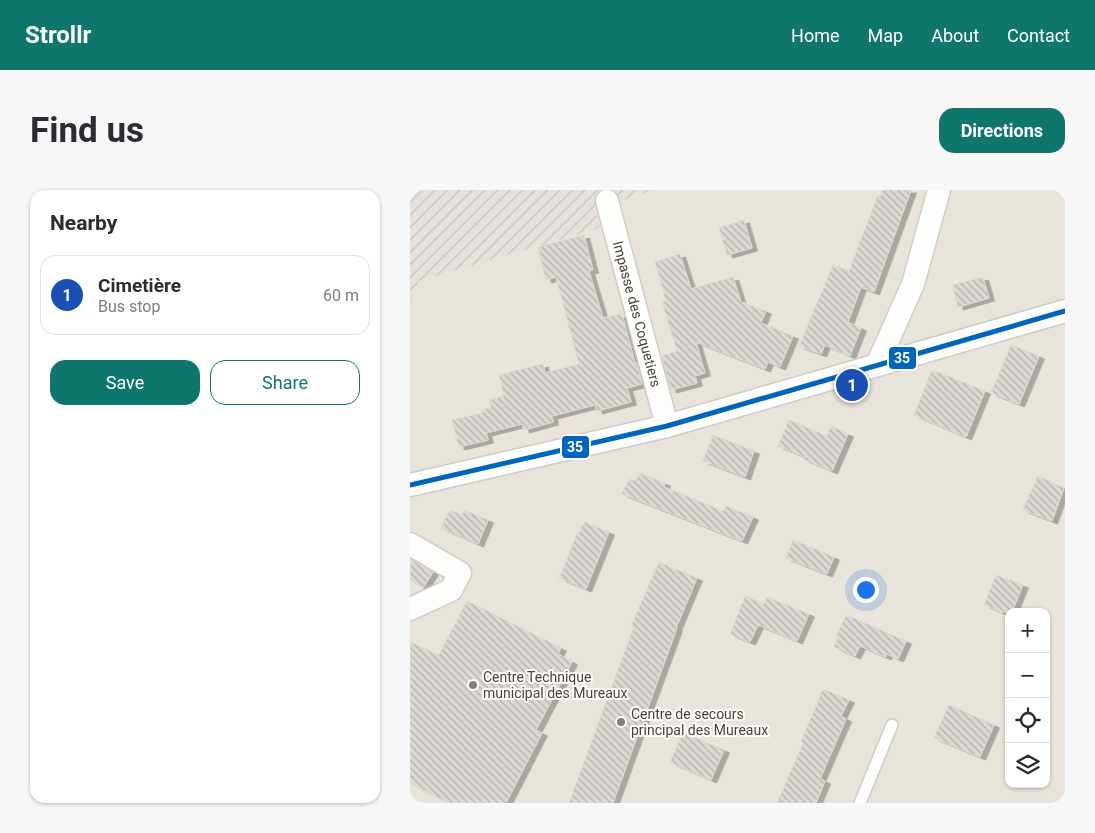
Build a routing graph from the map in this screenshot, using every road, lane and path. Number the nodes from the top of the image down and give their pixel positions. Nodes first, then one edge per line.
1 (939, 190) edge
2 (607, 201) dead end
3 (1065, 311) edge
4 (877, 365) junction
5 (667, 426) junction
6 (410, 485) edge
7 (410, 544) edge
8 (410, 609) edge
9 (892, 725) dead end
10 (860, 803) edge

1 - 4 street
2 - 5 street, Impasse des Coquetiers
3 - 4 street
4 - 5 street
5 - 6 street
7 - 8 street
9 - 10 lane

